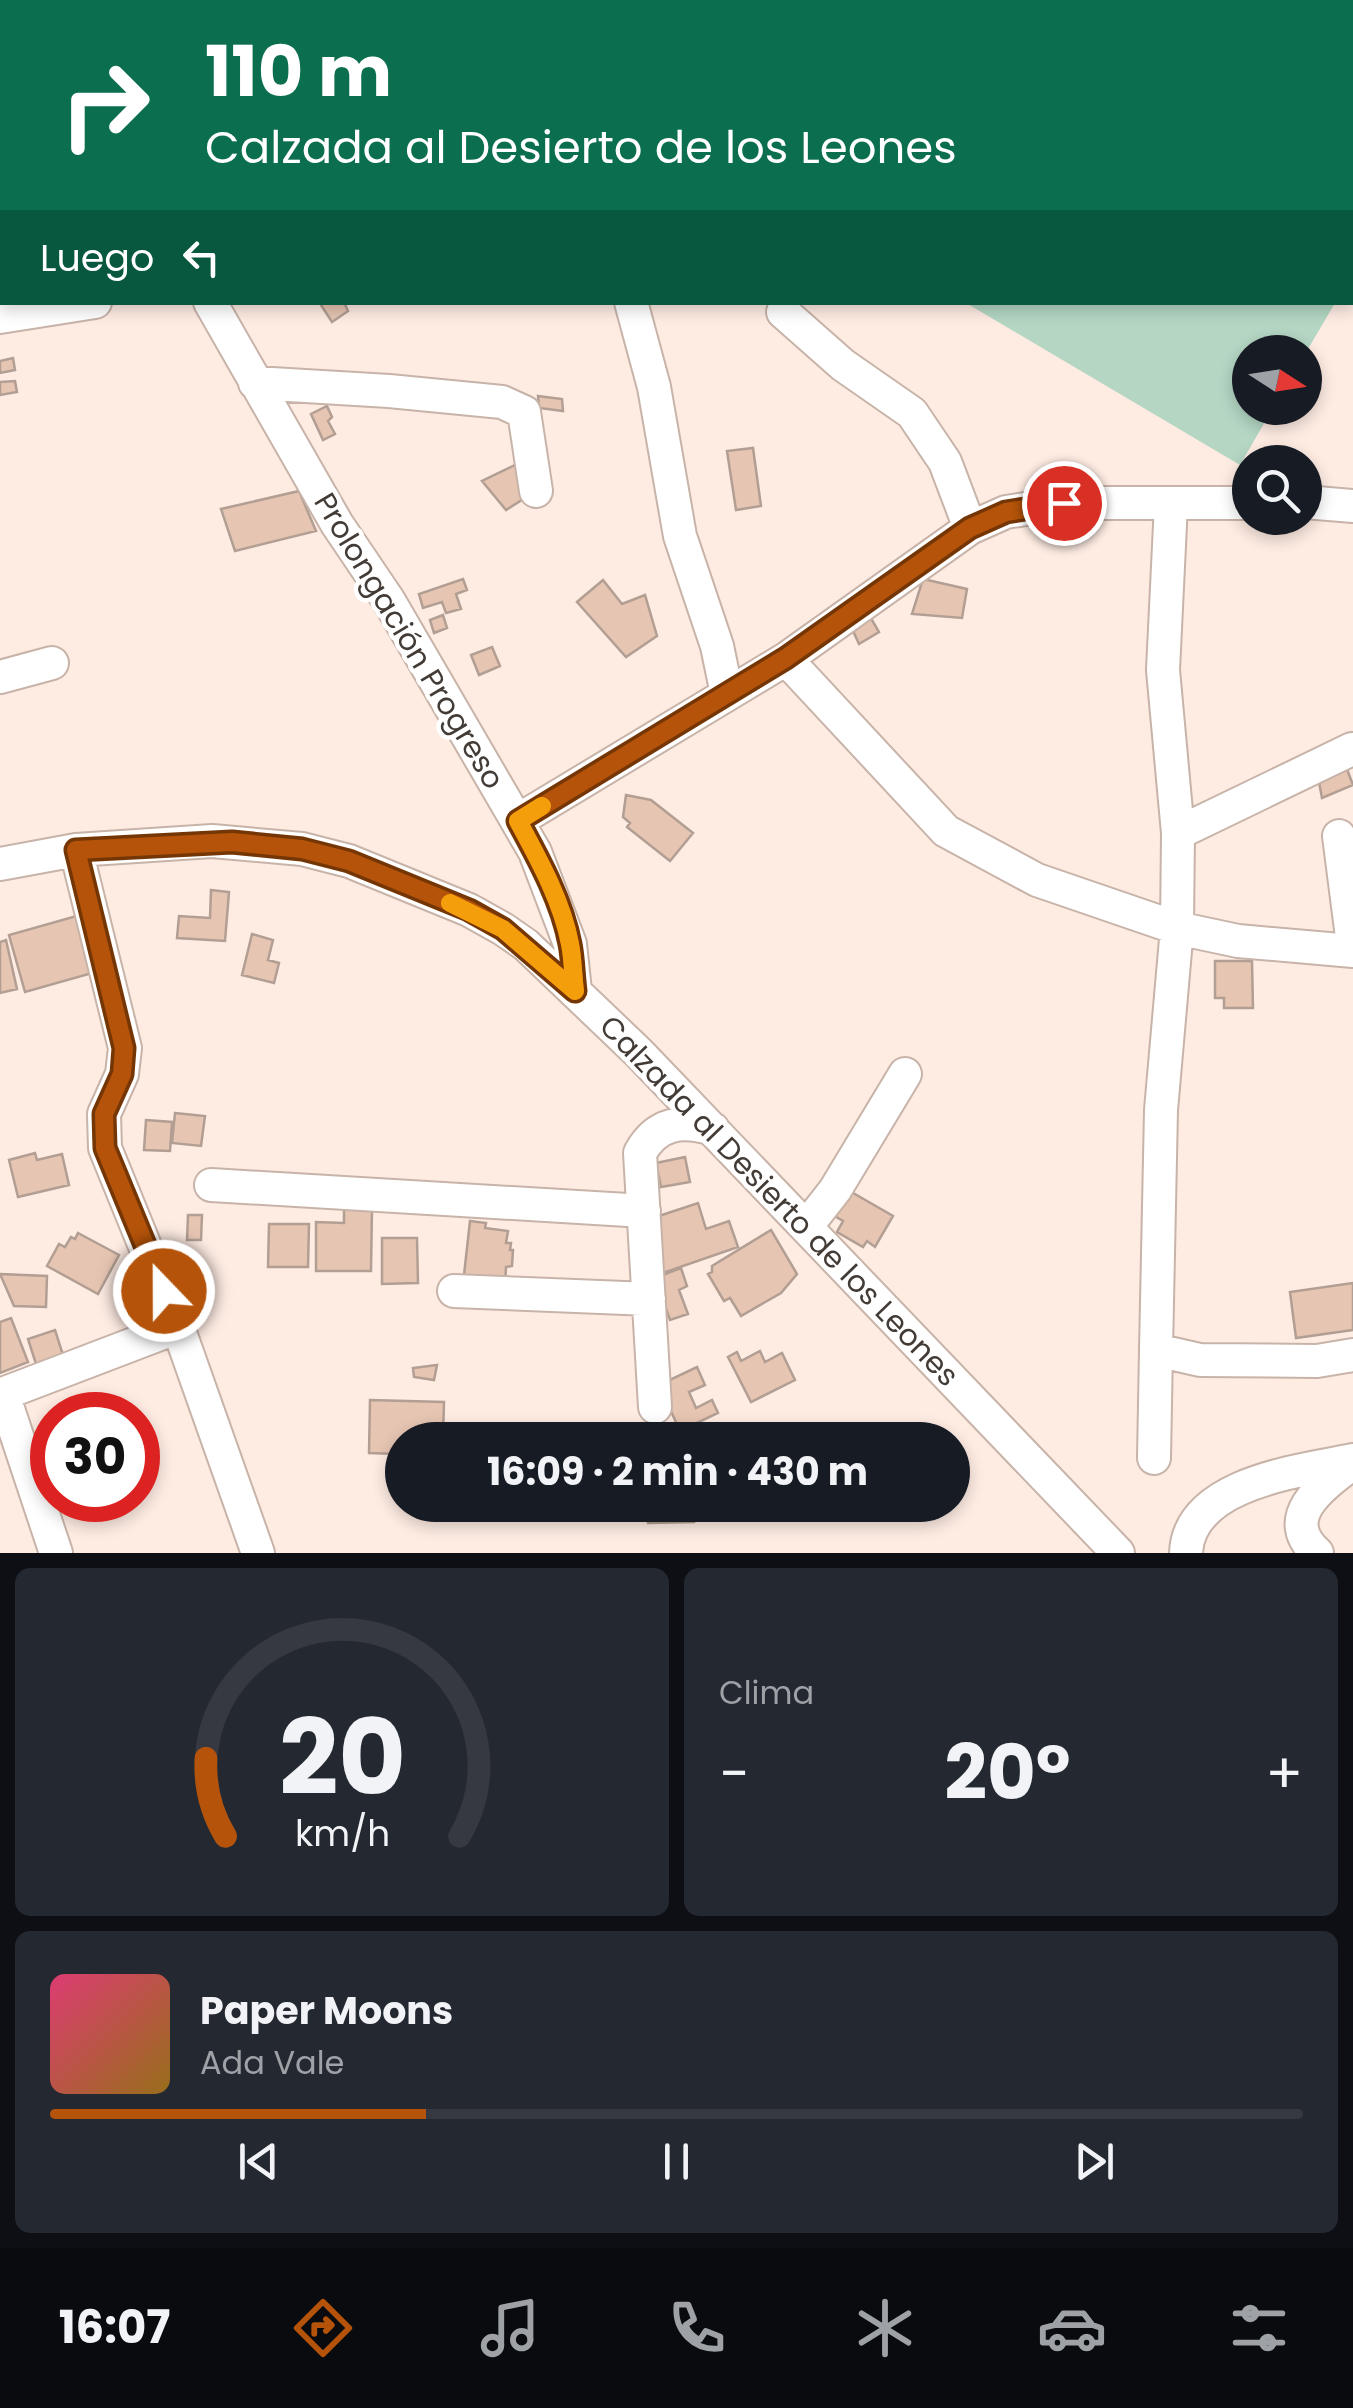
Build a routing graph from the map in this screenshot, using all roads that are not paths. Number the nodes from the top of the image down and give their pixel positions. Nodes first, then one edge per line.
1 (76, 305) edge
2 (212, 305) edge
3 (631, 305) edge
4 (783, 312) dead end
5 (0, 317) edge
6 (255, 383) junction
7 (536, 492) dead end
8 (1232, 502) edge
9 (1322, 503) edge
10 (1171, 504) junction
11 (1353, 506) edge
12 (970, 528) junction
13 (786, 658) junction
14 (52, 663) dead end
15 (0, 677) edge
16 (727, 694) junction
17 (1352, 749) edge
18 (518, 821) junction
19 (1178, 833) junction
20 (1339, 836) dead end
21 (76, 850) junction
22 (0, 864) edge
23 (1177, 928) junction
24 (1353, 948) edge
25 (575, 991) junction
26 (905, 1074) dead end
27 (712, 1129) junction
28 (211, 1185) dead end
29 (644, 1211) junction
30 (806, 1227) junction
31 (454, 1291) dead end
32 (649, 1299) junction
33 (178, 1327) junction
34 (1156, 1350) junction
35 (1353, 1355) edge
36 (2, 1395) edge
37 (655, 1407) dead end
38 (1154, 1458) dead end
39 (1353, 1462) edge
40 (56, 1553) edge
41 (258, 1553) edge
42 (1118, 1553) edge
43 (1186, 1553) edge
44 (1316, 1553) edge

1 - 5 street
2 - 6 street, Prolongación Progreso
3 - 16 street
4 - 12 street
6 - 7 street
6 - 18 street, Prolongación Progreso
8 - 10 street
9 - 11 street
10 - 12 street
10 - 19 street
12 - 13 street
13 - 16 street
13 - 23 street
14 - 15 street
16 - 18 street
17 - 19 street
18 - 25 street, Prolongación Progreso
19 - 23 street
20 - 24 street
21 - 22 street, Calzada al Desierto de los Leones
21 - 25 street, Calzada al Desierto de los Leones
21 - 33 street
23 - 24 street
23 - 34 street
25 - 27 street, Calzada al Desierto de los Leones
26 - 30 street
27 - 29 street
27 - 30 street, Calzada al Desierto de los Leones
28 - 29 street
29 - 32 street
30 - 42 street, Calzada al Desierto de los Leones
31 - 32 street
32 - 37 street
33 - 36 street
33 - 41 street
34 - 35 street
34 - 38 street
36 - 40 street
39 - 43 street
39 - 44 street

